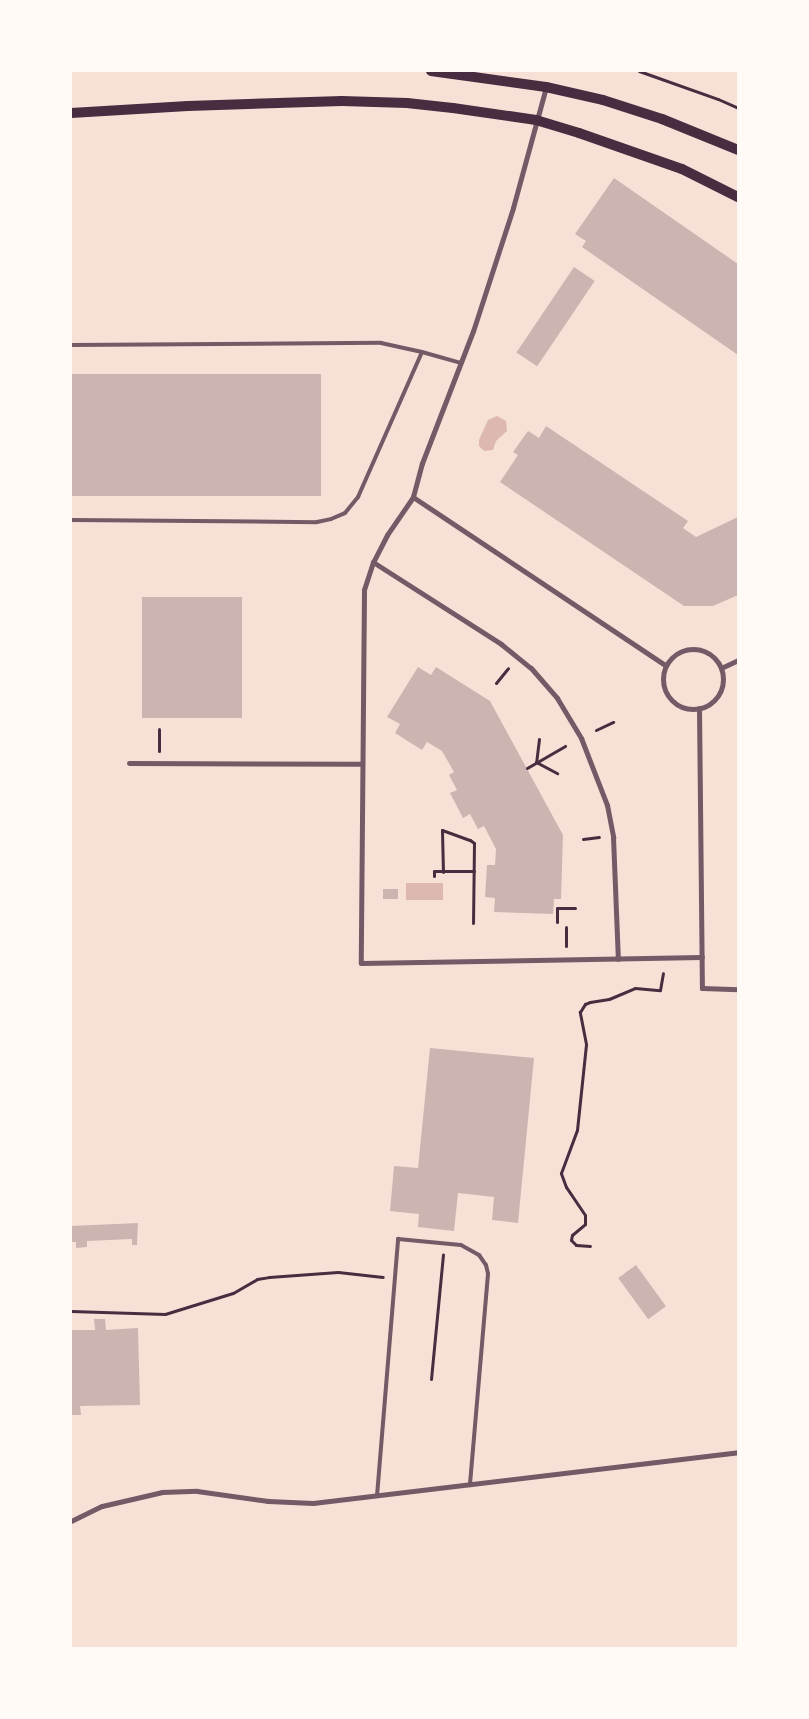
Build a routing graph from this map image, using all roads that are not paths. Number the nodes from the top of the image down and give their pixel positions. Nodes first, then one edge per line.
1 (431, 71) edge
2 (546, 87) junction
3 (71, 112) edge
4 (536, 120) junction
5 (738, 150) edge
6 (738, 197) edge
7 (71, 345) edge
8 (422, 352) junction
9 (461, 363) junction
10 (413, 498) junction
11 (71, 520) edge
12 (373, 562) junction
13 (738, 660) edge
14 (666, 666) junction
15 (721, 668) junction
16 (699, 708) junction
17 (129, 763) dead end
18 (362, 764) junction
19 (702, 957) junction
20 (618, 959) junction
21 (738, 989) edge
22 (738, 1452) edge
23 (470, 1485) junction
24 (377, 1496) junction
25 (71, 1521) edge

1 - 2 main road
2 - 4 street
2 - 5 main road
3 - 4 main road
4 - 6 main road
4 - 9 street
7 - 8 lane
8 - 9 lane
8 - 11 lane
9 - 10 street
10 - 12 street
10 - 14 street
12 - 18 street
12 - 20 street
13 - 15 street
14 - 15 street
14 - 16 street
15 - 16 street
16 - 19 street
17 - 18 street
18 - 20 street
19 - 20 street
19 - 21 street
22 - 23 street
23 - 24 street
23 - 24 lane
24 - 25 street

